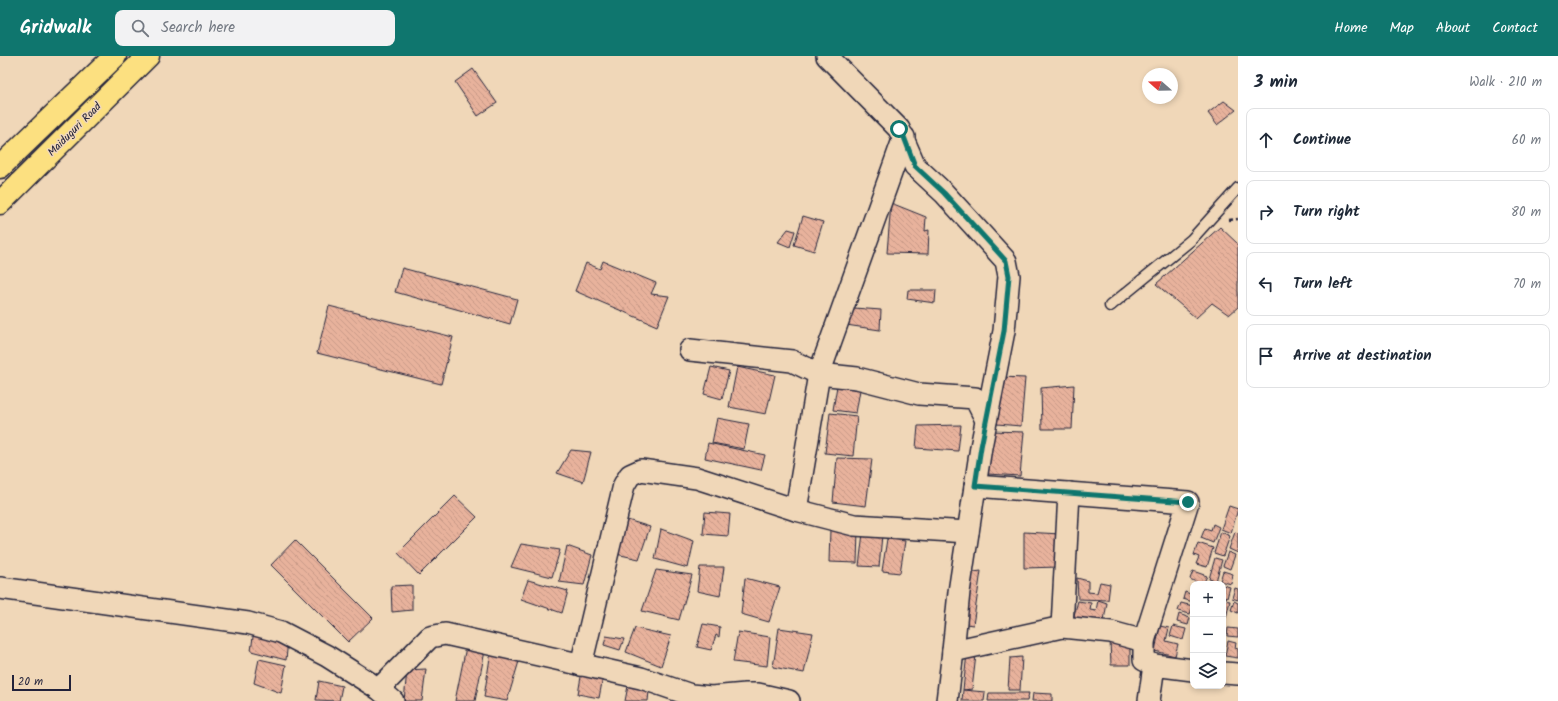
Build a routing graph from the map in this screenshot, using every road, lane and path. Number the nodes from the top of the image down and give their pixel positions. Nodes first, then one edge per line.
1 (114, 56) edge
2 (148, 56) edge
3 (827, 56) edge
4 (904, 137) junction
5 (0, 167) edge
6 (1238, 188) edge
7 (0, 203) edge
8 (1110, 306) dead end
9 (690, 350) dead end
10 (819, 374) junction
11 (986, 420) junction
12 (975, 486) junction
13 (1069, 493) junction
14 (796, 510) junction
15 (968, 532) junction
16 (0, 588) edge
17 (1062, 627) junction
18 (1144, 641) junction
19 (954, 651) junction
20 (581, 665) junction
21 (1154, 665) junction
22 (1190, 670) edge
23 (1226, 673) edge
24 (1238, 674) edge
25 (386, 695) edge
26 (727, 698) edge
27 (789, 701) edge
28 (947, 701) edge
29 (1149, 701) edge

1 - 5 highway
2 - 7 highway, Maiduguri Road
3 - 4 street
4 - 10 street
4 - 11 street
6 - 8 lane
9 - 10 street
10 - 11 street
10 - 14 street
11 - 12 street
12 - 13 street
12 - 15 street
13 - 17 street
13 - 18 street
14 - 15 street
14 - 20 street
15 - 19 street
16 - 25 street
17 - 18 street
17 - 19 street
18 - 21 street
19 - 28 street
20 - 25 street
20 - 26 street
21 - 22 street
21 - 29 street
23 - 24 street
26 - 27 street

